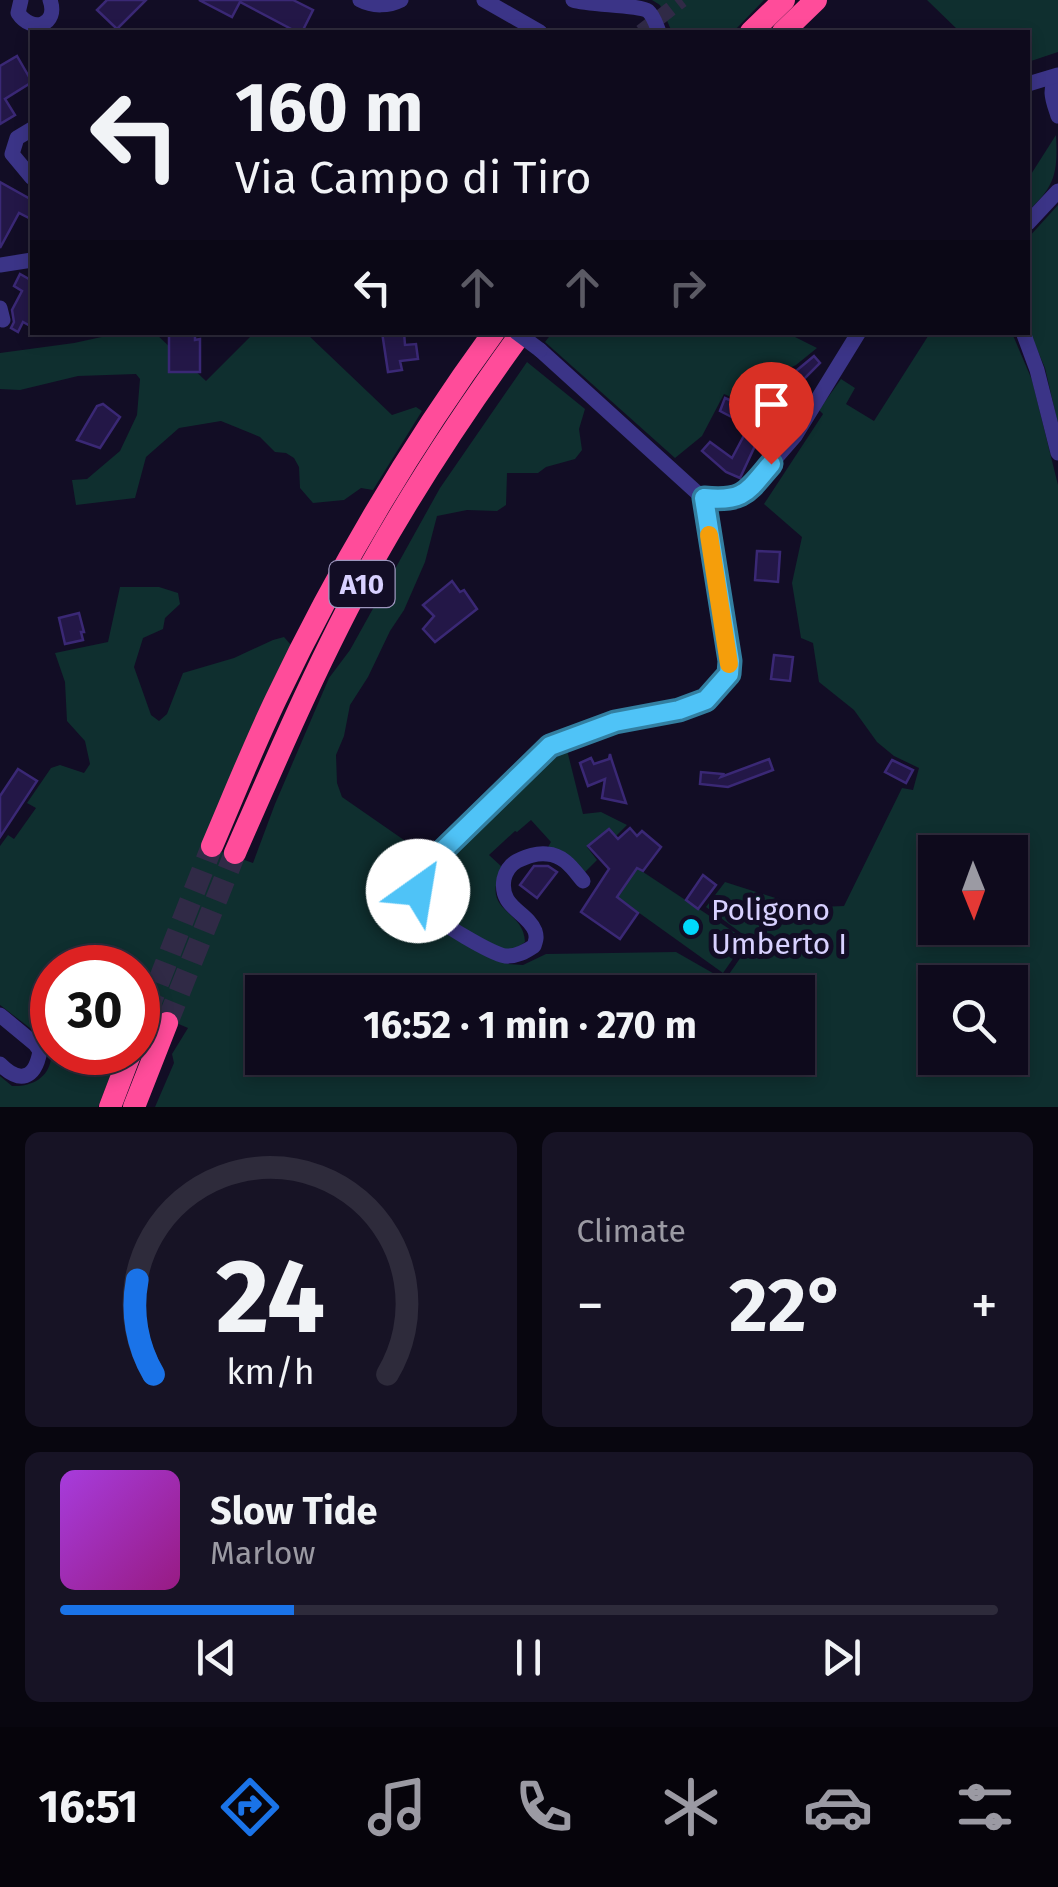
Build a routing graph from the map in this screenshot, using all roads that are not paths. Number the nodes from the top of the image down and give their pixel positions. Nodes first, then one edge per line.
1 (50, 0) edge
2 (360, 0) edge
3 (401, 0) edge
4 (484, 0) edge
5 (573, 0) edge
6 (784, 0) edge
7 (816, 0) edge
8 (19, 1) edge
9 (520, 27) edge
10 (48, 28) edge
11 (659, 30) edge
12 (754, 30) edge
13 (784, 30) edge
14 (1057, 76) edge
15 (1030, 83) edge
16 (1058, 116) edge
17 (30, 130) edge
18 (30, 176) edge
19 (1058, 191) edge
20 (1030, 220) edge
21 (30, 260) edge
22 (0, 266) edge
23 (492, 335) edge
24 (517, 335) edge
25 (522, 335) edge
26 (857, 335) edge
27 (1024, 335) edge
28 (1058, 453) edge
29 (704, 498) junction
30 (212, 846) tunnel mouth
31 (236, 853) tunnel mouth
32 (583, 882) dead end
33 (0, 1015) edge
34 (0, 1064) edge
35 (129, 1075) edge
36 (139, 1075) edge
37 (110, 1107) edge
38 (134, 1107) edge

1 - 10 street
2 - 3 street
4 - 9 street
5 - 11 street
6 - 12 highway
7 - 13 highway
8 - 10 street
14 - 15 street
14 - 16 street
17 - 18 street
19 - 20 street
21 - 22 street
23 - 30 highway, A10
24 - 31 highway, A10
25 - 29 street, bridge
26 - 29 street
27 - 28 street
29 - 32 street
33 - 34 street
35 - 37 highway
36 - 38 highway

